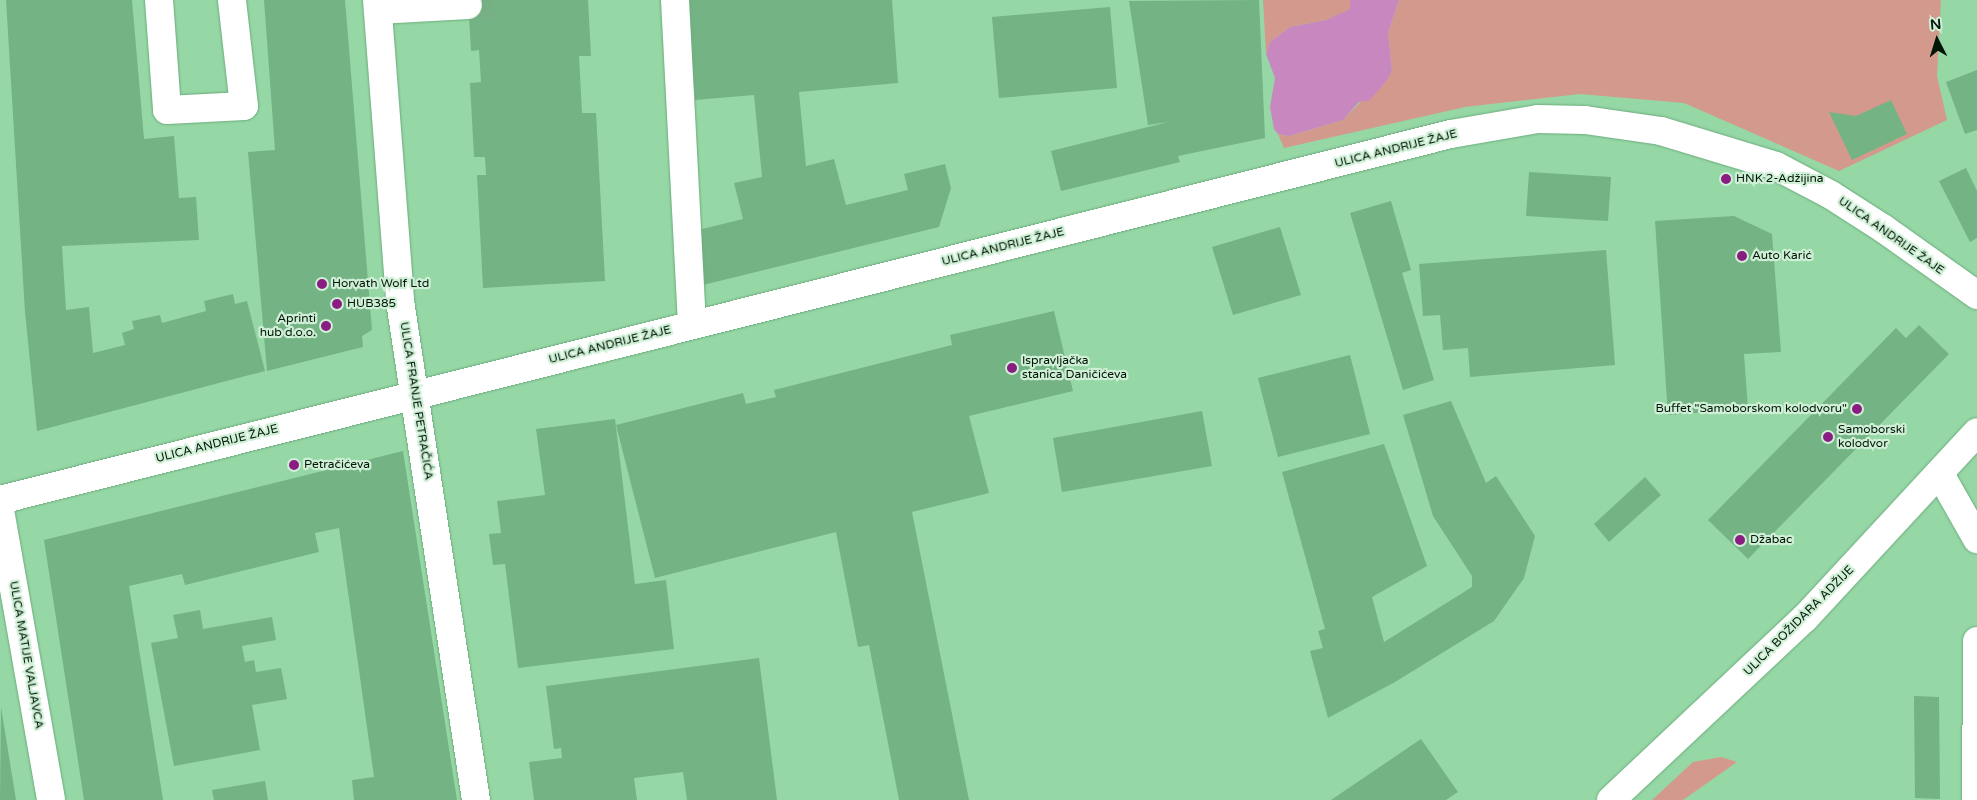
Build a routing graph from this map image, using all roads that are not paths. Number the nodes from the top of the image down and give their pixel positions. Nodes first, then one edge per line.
1 (160, 0) edge
2 (232, 0) edge
3 (675, 0) edge
4 (377, 5) edge
5 (468, 5) dead end
6 (1977, 295) edge
7 (692, 324) junction
8 (413, 394) junction
9 (1977, 432) edge
10 (1940, 474) junction
11 (0, 500) edge
12 (0, 510) edge
13 (1977, 539) edge
14 (1977, 641) edge
15 (51, 800) edge
16 (476, 800) edge
17 (1611, 800) edge
18 (1976, 800) edge

1 - 2 street
3 - 7 street
4 - 5 street
4 - 8 street, ULICA FRANJE PETRAČIĆA
6 - 7 street, ULICA ANDRIJE ŽAJE
7 - 8 street, ULICA ANDRIJE ŽAJE
8 - 11 street, ULICA ANDRIJE ŽAJE
8 - 16 street, ULICA FRANJE PETRAČIĆA
9 - 10 street, ULICA BOŽIDARA ADŽIJE
10 - 13 street
10 - 17 street, ULICA BOŽIDARA ADŽIJE
12 - 15 street, ULICA MATIJE VALJAVCA
14 - 18 street

